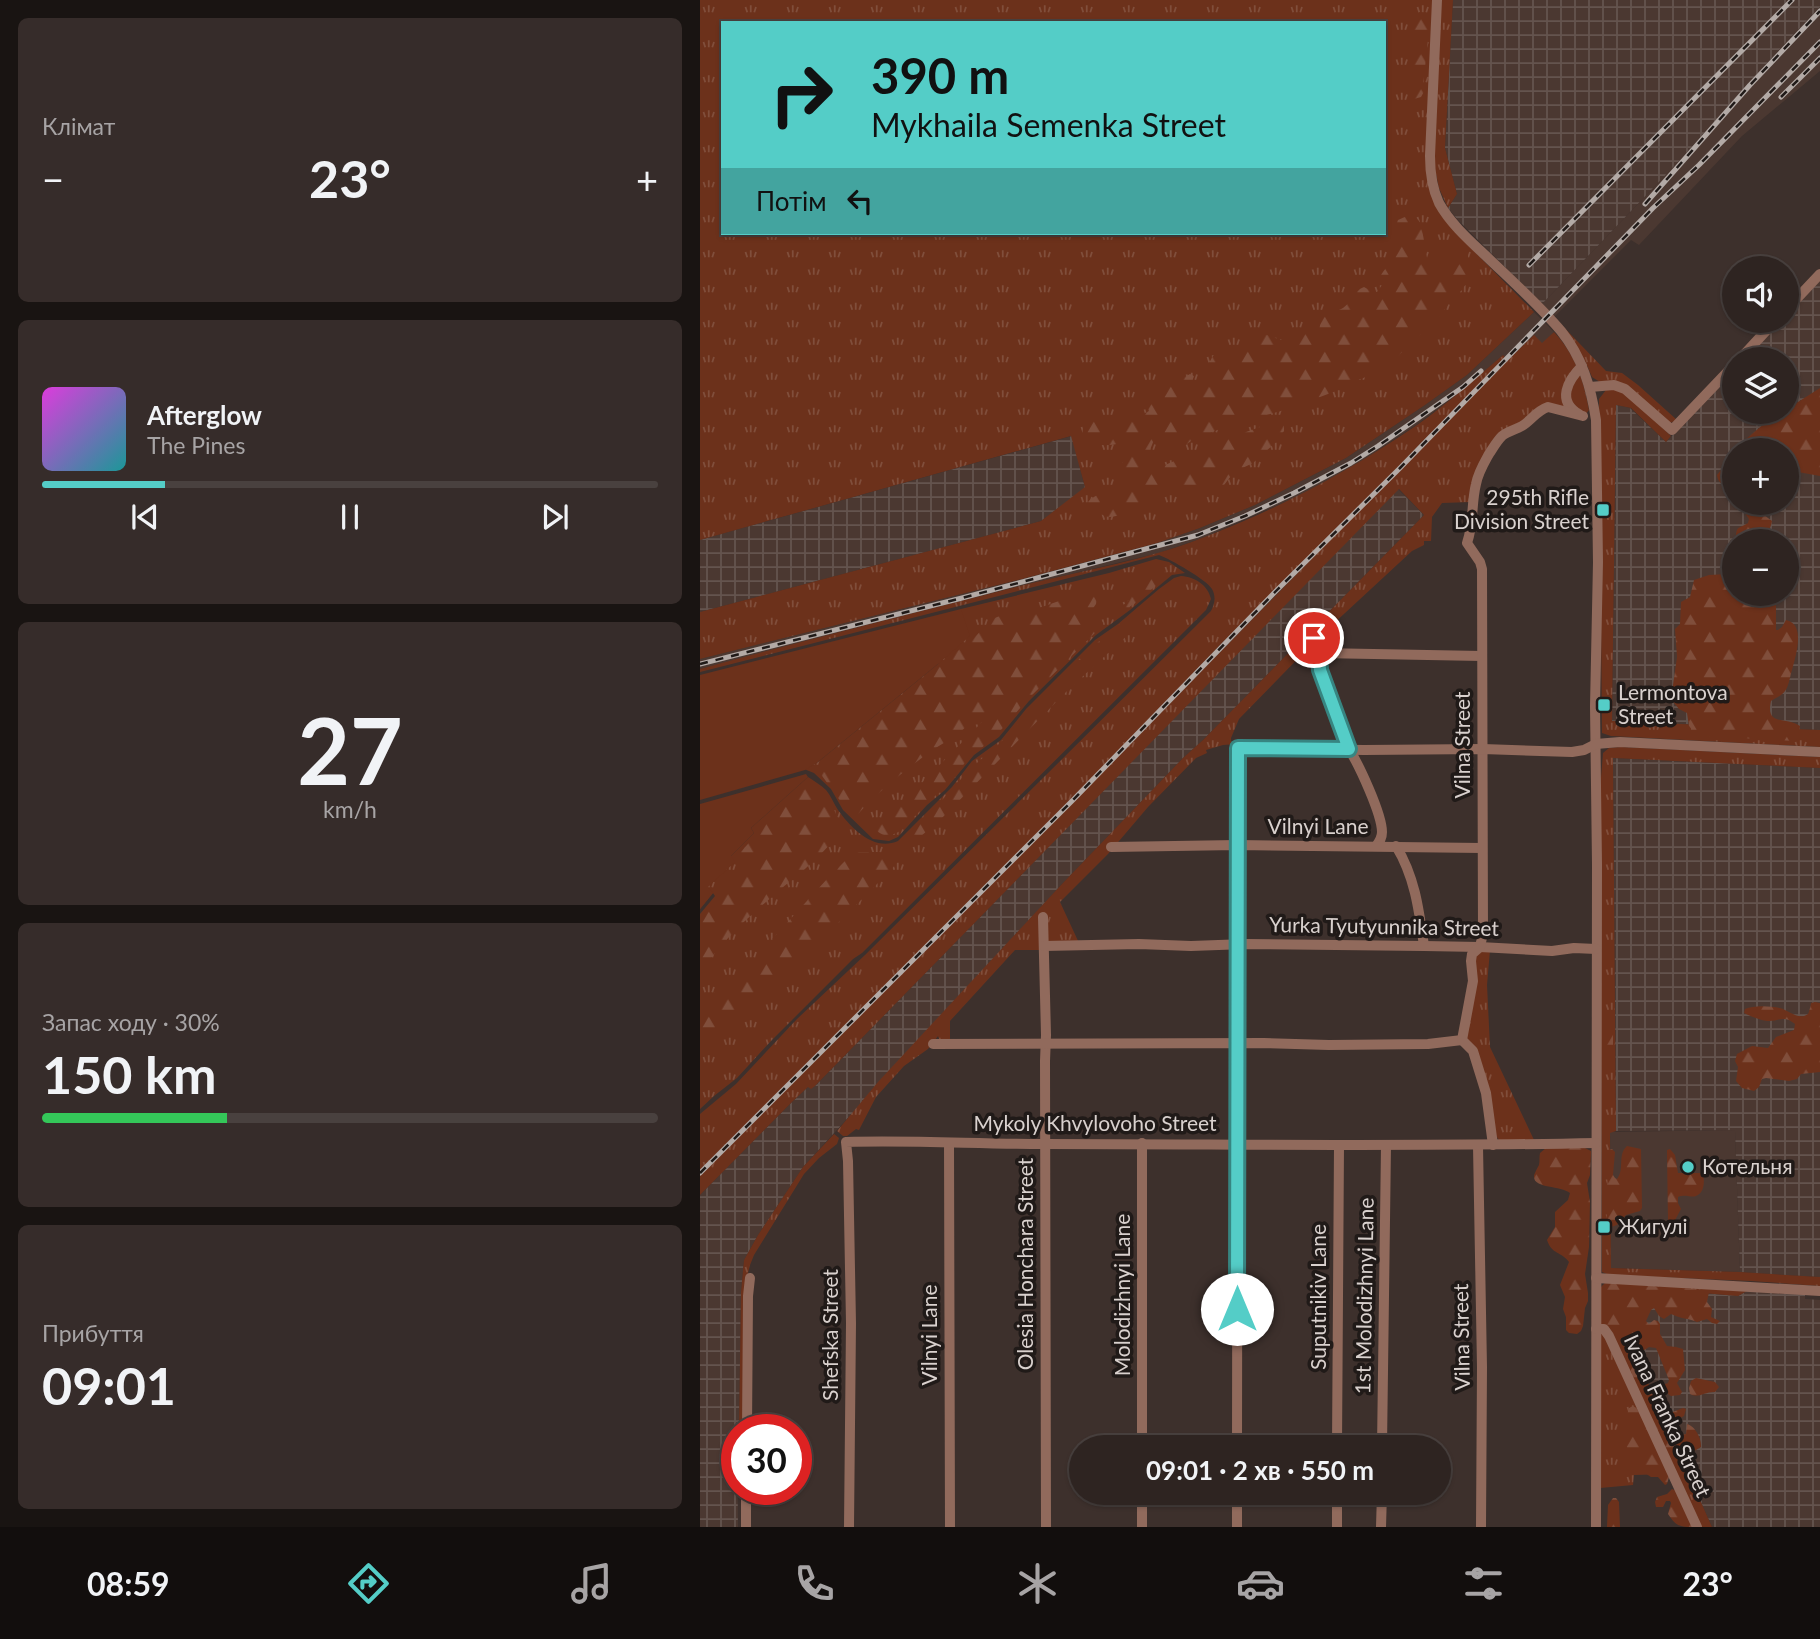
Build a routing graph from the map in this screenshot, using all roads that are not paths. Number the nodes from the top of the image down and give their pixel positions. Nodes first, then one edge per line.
1 (1437, 0) edge
2 (1820, 274) edge
3 (1799, 296) edge
4 (1764, 333) edge
5 (1751, 347) edge
6 (1582, 366) junction
7 (1722, 378) edge
8 (1590, 387) junction
9 (1583, 416) junction
10 (1596, 420) junction
11 (1314, 638) dead end
12 (1319, 653) junction
13 (1482, 656) junction
14 (1596, 744) junction
15 (1349, 749) junction
16 (1483, 749) junction
17 (1820, 752) edge
18 (1237, 845) junction
19 (1376, 846) junction
20 (1396, 846) junction
21 (1111, 847) dead end
22 (1482, 848) junction
23 (1043, 917) dead end
24 (1238, 945) junction
25 (1044, 946) junction
26 (1423, 946) junction
27 (1480, 947) junction
28 (1597, 948) junction
29 (1462, 1040) junction
30 (1046, 1043) junction
31 (1238, 1043) junction
32 (933, 1044) dead end
33 (846, 1142) joint
34 (949, 1143) junction
35 (1142, 1143) junction
36 (1596, 1143) junction
37 (1045, 1144) junction
38 (1238, 1144) junction
39 (1386, 1145) junction
40 (1493, 1145) junction
41 (1339, 1146) junction
42 (1478, 1146) junction
43 (750, 1278) dead end
44 (1596, 1278) junction
45 (1820, 1291) edge
46 (1596, 1329) junction
47 (747, 1414) edge
48 (1142, 1435) edge
49 (1237, 1435) edge
50 (1337, 1435) edge
51 (1382, 1435) edge
52 (746, 1505) edge
53 (1142, 1505) edge
54 (1237, 1505) edge
55 (1337, 1505) edge
56 (1382, 1505) edge
57 (746, 1527) edge
58 (849, 1527) edge
59 (950, 1527) edge
60 (1046, 1527) edge
61 (1142, 1527) edge
62 (1237, 1527) edge
63 (1337, 1527) edge
64 (1381, 1527) edge
65 (1481, 1527) edge
66 (1596, 1527) edge
67 (1698, 1527) edge

1 - 6 street
2 - 3 street
4 - 5 street
6 - 8 street
6 - 9 street
7 - 8 street
8 - 10 street
9 - 10 street, Vilna Street
9 - 13 street, Vilna Street
10 - 14 street
11 - 12 street
12 - 13 street
12 - 15 street
13 - 16 street, Vilna Street
14 - 16 street
14 - 17 street
14 - 28 street
15 - 16 street
15 - 18 street
15 - 19 street
16 - 22 street, Vilna Street
18 - 19 street, Vilnyi Lane
18 - 21 street, Vilnyi Lane
18 - 24 street
19 - 20 street, Vilnyi Lane
20 - 22 street, Vilnyi Lane
20 - 26 street
22 - 27 street, Vilna Street
23 - 25 street, Olesia Honchara Street
24 - 25 street, Yurka Tyutyunnika Street
24 - 26 street, Yurka Tyutyunnika Street
24 - 31 street
25 - 30 street, Olesia Honchara Street
26 - 27 street, Yurka Tyutyunnika Street
27 - 28 street, Yurka Tyutyunnika Street
27 - 29 street, Vilna Street
28 - 36 street
29 - 31 street
29 - 40 street
30 - 31 street
30 - 32 street
30 - 37 street, Olesia Honchara Street
31 - 38 street
33 - 34 street, Mykoly Khvylovoho Street
33 - 58 street, Shefska Street
34 - 37 street, Mykoly Khvylovoho Street
34 - 59 street, Vilnyi Lane
35 - 37 street, Mykoly Khvylovoho Street
35 - 38 street, Mykoly Khvylovoho Street
35 - 48 street, Molodizhnyi Lane
36 - 40 street, Mykoly Khvylovoho Street
36 - 44 street
37 - 60 street, Olesia Honchara Street
38 - 41 street, Mykoly Khvylovoho Street
38 - 49 street
39 - 41 street, Mykoly Khvylovoho Street
39 - 42 street, Mykoly Khvylovoho Street
39 - 51 street, 1st Molodizhnyi Lane
40 - 42 street, Mykoly Khvylovoho Street
41 - 50 street, Suputnikiv Lane
42 - 65 street, Vilna Street
43 - 47 street
44 - 45 street
44 - 46 street
46 - 66 street
46 - 67 street, Ivana Franka Street
52 - 57 street
53 - 61 street
54 - 62 street
55 - 63 street
56 - 64 street

